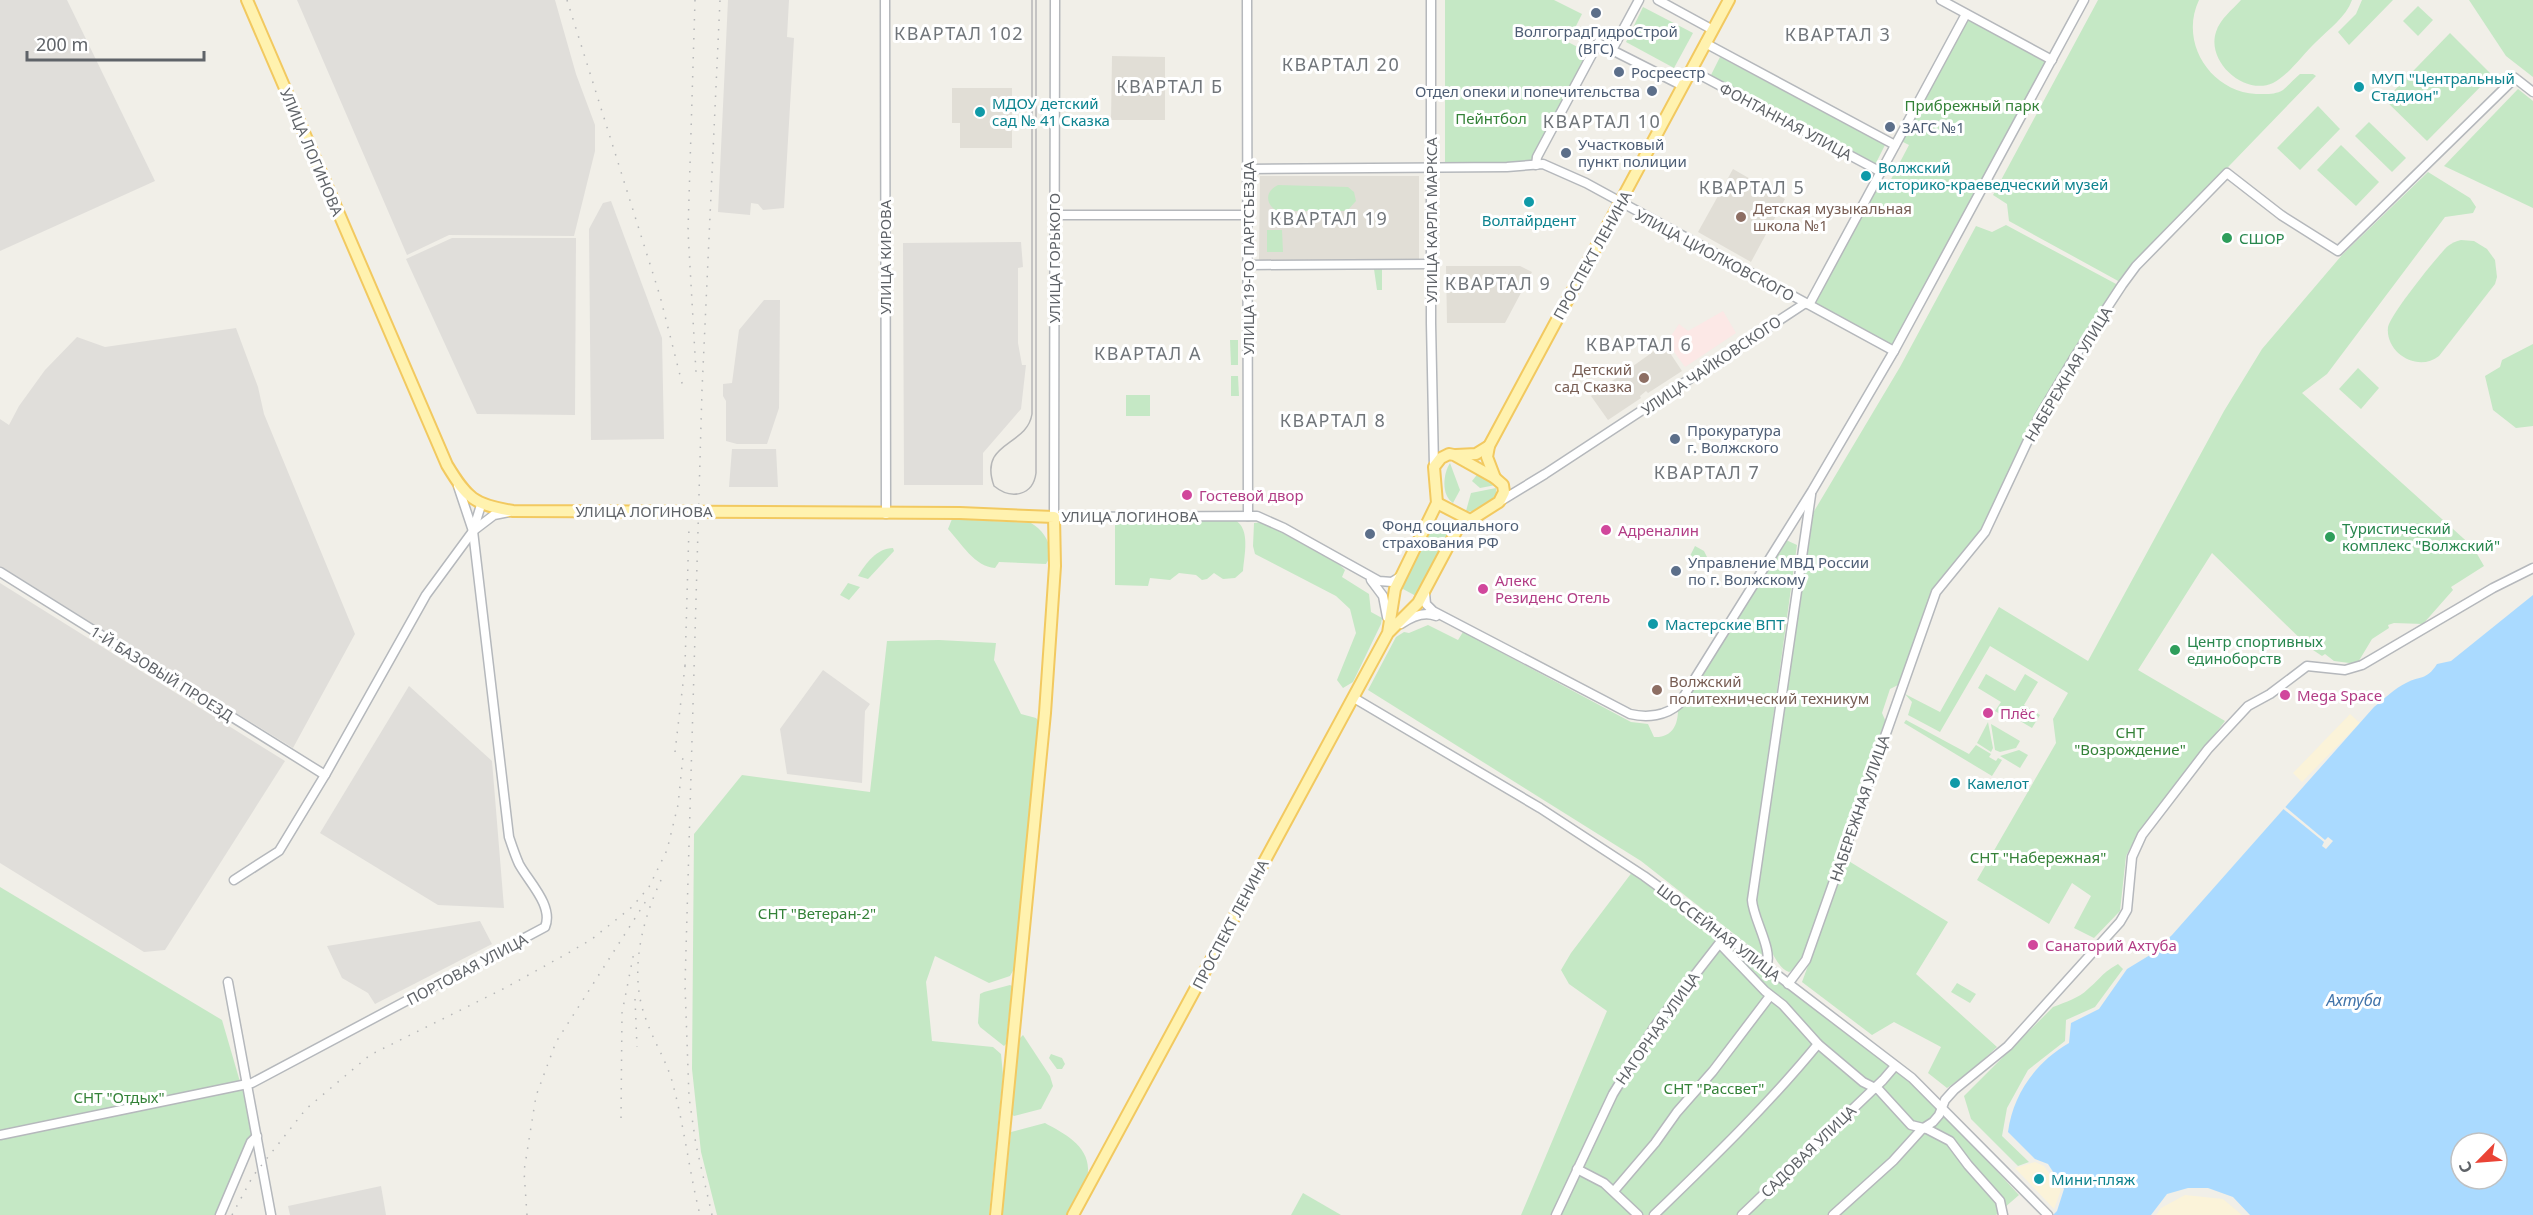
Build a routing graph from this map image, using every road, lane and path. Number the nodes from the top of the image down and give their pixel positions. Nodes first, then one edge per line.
1 (247, 0) edge
2 (885, 0) edge
3 (1055, 0) edge
4 (1248, 0) edge
5 (1431, 0) edge
6 (1639, 0) edge
7 (1658, 0) edge
8 (1729, 0) edge
9 (1941, 0) edge
10 (2084, 0) edge
11 (1966, 14) junction
12 (1713, 30) junction
13 (1705, 43) junction
14 (1612, 50) junction
15 (2052, 60) junction
16 (1691, 70) junction
17 (1683, 86) junction
18 (2533, 92) edge
19 (1895, 145) junction
20 (1536, 165) junction
21 (1431, 168) junction
22 (1247, 170) junction
23 (1881, 172) junction
24 (1620, 204) junction
25 (1054, 215) junction
26 (1248, 215) junction
27 (1431, 264) junction
28 (1248, 265) junction
29 (1804, 304) junction
30 (1894, 351) junction
31 (1433, 439) junction
32 (1489, 446) junction
33 (1455, 456) junction
34 (1434, 467) junction
35 (456, 481) junction
36 (1499, 482) junction
37 (1519, 491) junction
38 (1812, 491) junction
39 (1499, 502) junction
40 (1437, 503) junction
41 (481, 505) junction
42 (513, 511) junction
43 (885, 514) junction
44 (1248, 516) junction
45 (1054, 517) junction
46 (1470, 520) junction
47 (473, 531) junction
48 (1783, 537) junction
49 (1803, 546) junction
50 (1354, 568) junction
51 (2533, 568) edge
52 (0, 572) edge
53 (1400, 577) junction
54 (1425, 590) junction
55 (1456, 623) junction
56 (1388, 633) junction
57 (1354, 698) junction
58 (325, 775) junction
59 (234, 880) dead end
60 (1725, 935) junction
61 (1720, 944) junction
62 (1766, 967) junction
63 (228, 982) dead end
64 (1788, 984) junction
65 (1770, 996) junction
66 (1818, 1044) junction
67 (1895, 1066) junction
68 (248, 1084) junction
69 (1875, 1087) junction
70 (1941, 1107) junction
71 (1925, 1128) junction
72 (0, 1135) edge
73 (257, 1136) junction
74 (1577, 1169) junction
75 (1614, 1191) junction
76 (220, 1215) edge
77 (271, 1215) edge
78 (996, 1215) edge
79 (1073, 1215) edge
80 (1556, 1215) edge
81 (1638, 1215) edge
82 (1654, 1215) edge
83 (1742, 1215) edge
84 (1833, 1215) edge
85 (2003, 1215) edge
86 (2048, 1215) edge

1 - 35 main road, УЛИЦА ЛОГИНОВА
2 - 43 street, УЛИЦА КИРОВА
3 - 25 street, УЛИЦА ГОРЬКОГО
4 - 22 street, УЛИЦА 19-ГО ПАРТСЪЕЗДА
5 - 21 street, УЛИЦА КАРЛА МАРКСА
6 - 14 street
7 - 12 street
8 - 12 main road, ПРОСПЕКТ ЛЕНИНА
9 - 11 street
10 - 15 street
11 - 15 street
11 - 19 street, УЛИЦА ЧАЙКОВСКОГО
12 - 13 main road, ПРОСПЕКТ ЛЕНИНА
13 - 16 main road, ПРОСПЕКТ ЛЕНИНА
13 - 19 street, ФОНТАННАЯ УЛИЦА
14 - 17 street
14 - 20 street
15 - 30 street
16 - 17 main road, ПРОСПЕКТ ЛЕНИНА
16 - 23 street, ФОНТАННАЯ УЛИЦА
17 - 24 main road, ПРОСПЕКТ ЛЕНИНА
18 - 64 street, НАБЕРЕЖНАЯ УЛИЦА
19 - 23 street, УЛИЦА ЧАЙКОВСКОГО
20 - 21 street, УЛИЦА ЦИОЛКОВСКОГО
20 - 24 street, УЛИЦА ЦИОЛКОВСКОГО
21 - 22 street, УЛИЦА ЦИОЛКОВСКОГО
21 - 27 street, УЛИЦА КАРЛА МАРКСА
22 - 26 street, УЛИЦА 19-ГО ПАРТСЪЕЗДА
23 - 29 street, УЛИЦА ЧАЙКОВСКОГО
24 - 29 street, УЛИЦА ЦИОЛКОВСКОГО
24 - 32 main road, ПРОСПЕКТ ЛЕНИНА
25 - 26 street
25 - 45 street, УЛИЦА ГОРЬКОГО
26 - 28 street, УЛИЦА 19-ГО ПАРТСЪЕЗДА
27 - 28 street
27 - 31 street, УЛИЦА КАРЛА МАРКСА
28 - 44 street, УЛИЦА 19-ГО ПАРТСЪЕЗДА
29 - 30 street, УЛИЦА ЦИОЛКОВСКОГО
29 - 37 street, УЛИЦА ЧАЙКОВСКОГО
30 - 38 street
31 - 33 street
31 - 34 street, УЛИЦА КАРЛА МАРКСА
32 - 33 main road
32 - 36 main road
33 - 34 main road
33 - 36 main road
34 - 40 main road
35 - 41 main road, УЛИЦА ЛОГИНОВА
35 - 47 street
36 - 37 street
36 - 39 main road
37 - 39 street, УЛИЦА ЧАЙКОВСКОГО
38 - 48 street
38 - 49 street
39 - 46 main road
40 - 46 main road
40 - 53 main road, ПРОСПЕКТ ЛЕНИНА
41 - 42 main road, УЛИЦА ЛОГИНОВА
41 - 47 street, ПОРТОВАЯ УЛИЦА
42 - 43 main road, УЛИЦА ЛОГИНОВА
42 - 47 street
43 - 45 main road, УЛИЦА ЛОГИНОВА
44 - 45 street, УЛИЦА ЛОГИНОВА
44 - 50 street, УЛИЦА ЛОГИНОВА
45 - 78 main road
46 - 54 main road, ПРОСПЕКТ ЛЕНИНА
47 - 58 street
47 - 68 street, ПОРТОВАЯ УЛИЦА
48 - 49 street
48 - 55 street
49 - 62 street
50 - 53 street
50 - 56 street
51 - 70 street
52 - 58 street, 1-Й БАЗОВЫЙ ПРОЕЗД
53 - 56 main road, ПРОСПЕКТ ЛЕНИНА
54 - 55 street
54 - 56 main road, ПРОСПЕКТ ЛЕНИНА
55 - 56 street
56 - 57 main road, ПРОСПЕКТ ЛЕНИНА
57 - 60 street, ШОССЕЙНАЯ УЛИЦА
57 - 79 main road, ПРОСПЕКТ ЛЕНИНА
58 - 59 street
60 - 61 street, НАГОРНАЯ УЛИЦА
60 - 62 street, ШОССЕЙНАЯ УЛИЦА
61 - 65 street
61 - 74 street, НАГОРНАЯ УЛИЦА
62 - 64 street, ШОССЕЙНАЯ УЛИЦА
63 - 68 street
64 - 67 street, ШОССЕЙНАЯ УЛИЦА
65 - 66 street
65 - 75 street
66 - 69 street
66 - 82 street
67 - 69 street, САДОВАЯ УЛИЦА
67 - 70 street, ШОССЕЙНАЯ УЛИЦА
68 - 72 street
68 - 73 street
69 - 71 street
69 - 83 street, САДОВАЯ УЛИЦА
70 - 71 street
70 - 86 street, ШОССЕЙНАЯ УЛИЦА
71 - 84 street
71 - 85 street
73 - 76 street
73 - 77 street
74 - 75 street
74 - 80 street, НАГОРНАЯ УЛИЦА
75 - 81 street

